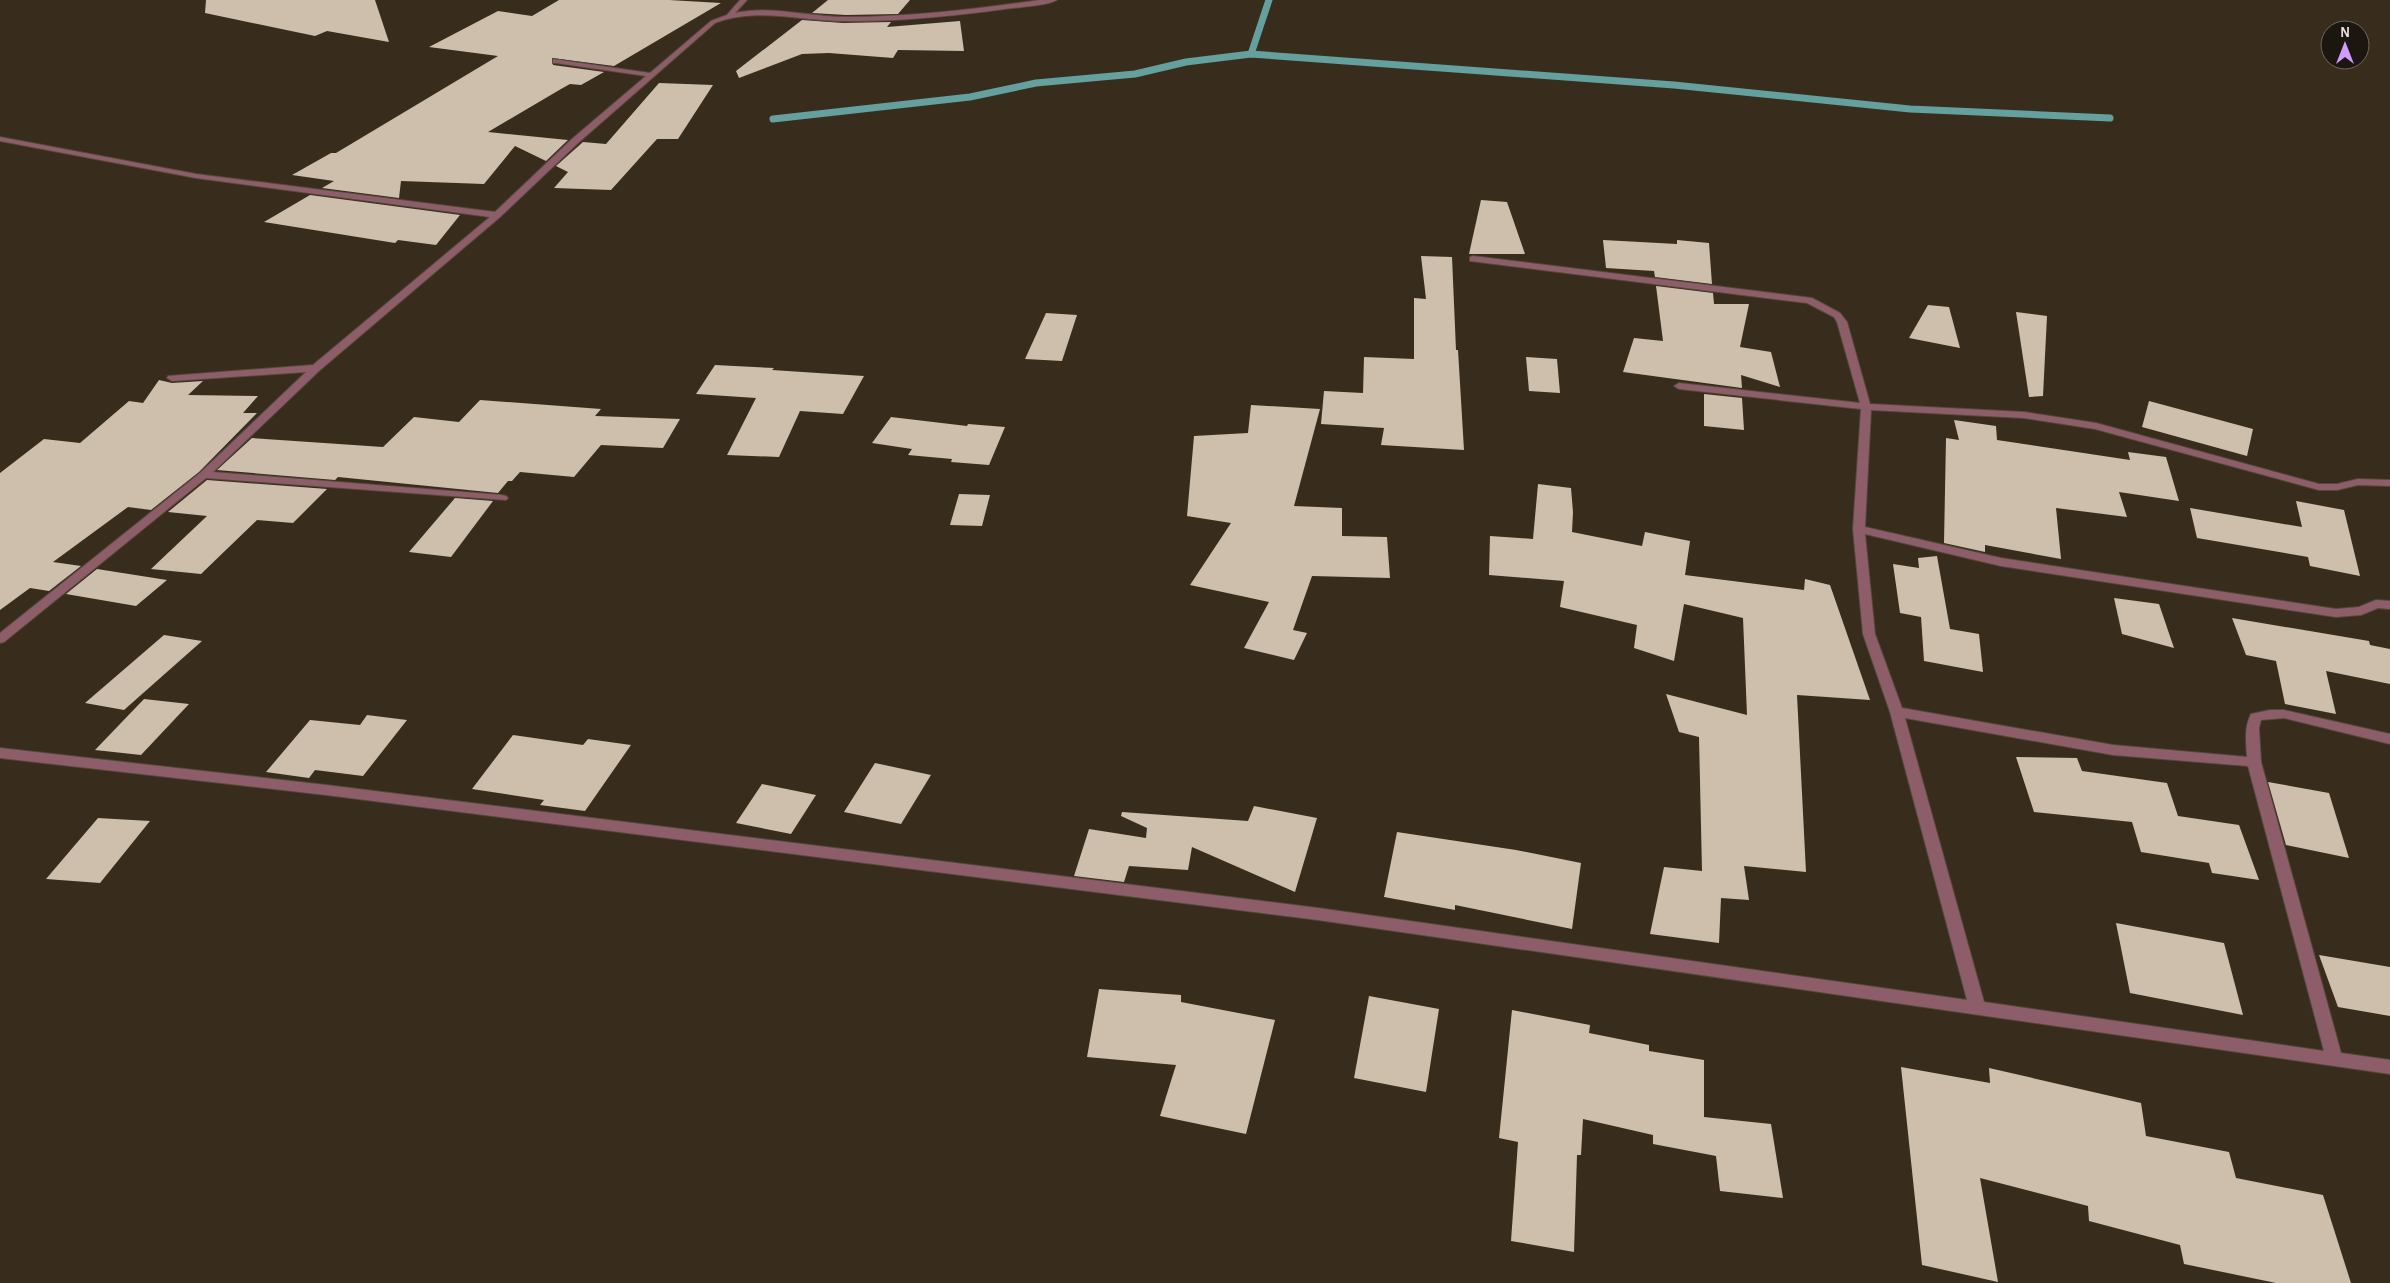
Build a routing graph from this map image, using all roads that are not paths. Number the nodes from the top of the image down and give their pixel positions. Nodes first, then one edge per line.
1 (744, 0) edge
2 (1054, 0) edge
3 (730, 14) junction
4 (556, 61) dead end
5 (651, 75) junction
6 (0, 139) edge
7 (497, 215) junction
8 (1472, 259) dead end
9 (316, 368) junction
10 (172, 378) dead end
11 (1678, 386) dead end
12 (1866, 407) junction
13 (204, 475) junction
14 (2390, 483) edge
15 (502, 498) dead end
16 (1859, 529) junction
17 (2390, 605) edge
18 (0, 640) edge
19 (1897, 712) junction
20 (2390, 739) edge
21 (0, 753) edge
22 (2254, 762) junction
23 (1977, 1007) junction
24 (2334, 1058) junction
25 (2390, 1067) edge

1 - 3 street
2 - 3 street
3 - 5 street
4 - 5 street
5 - 7 street
6 - 7 street
7 - 9 street
8 - 12 street
9 - 10 street
9 - 13 street
11 - 12 street
12 - 14 street
12 - 16 street
13 - 15 street
13 - 18 street
16 - 17 street
16 - 19 street
19 - 22 street
19 - 23 street
20 - 22 street
21 - 23 street
22 - 24 street
23 - 24 street
24 - 25 street

